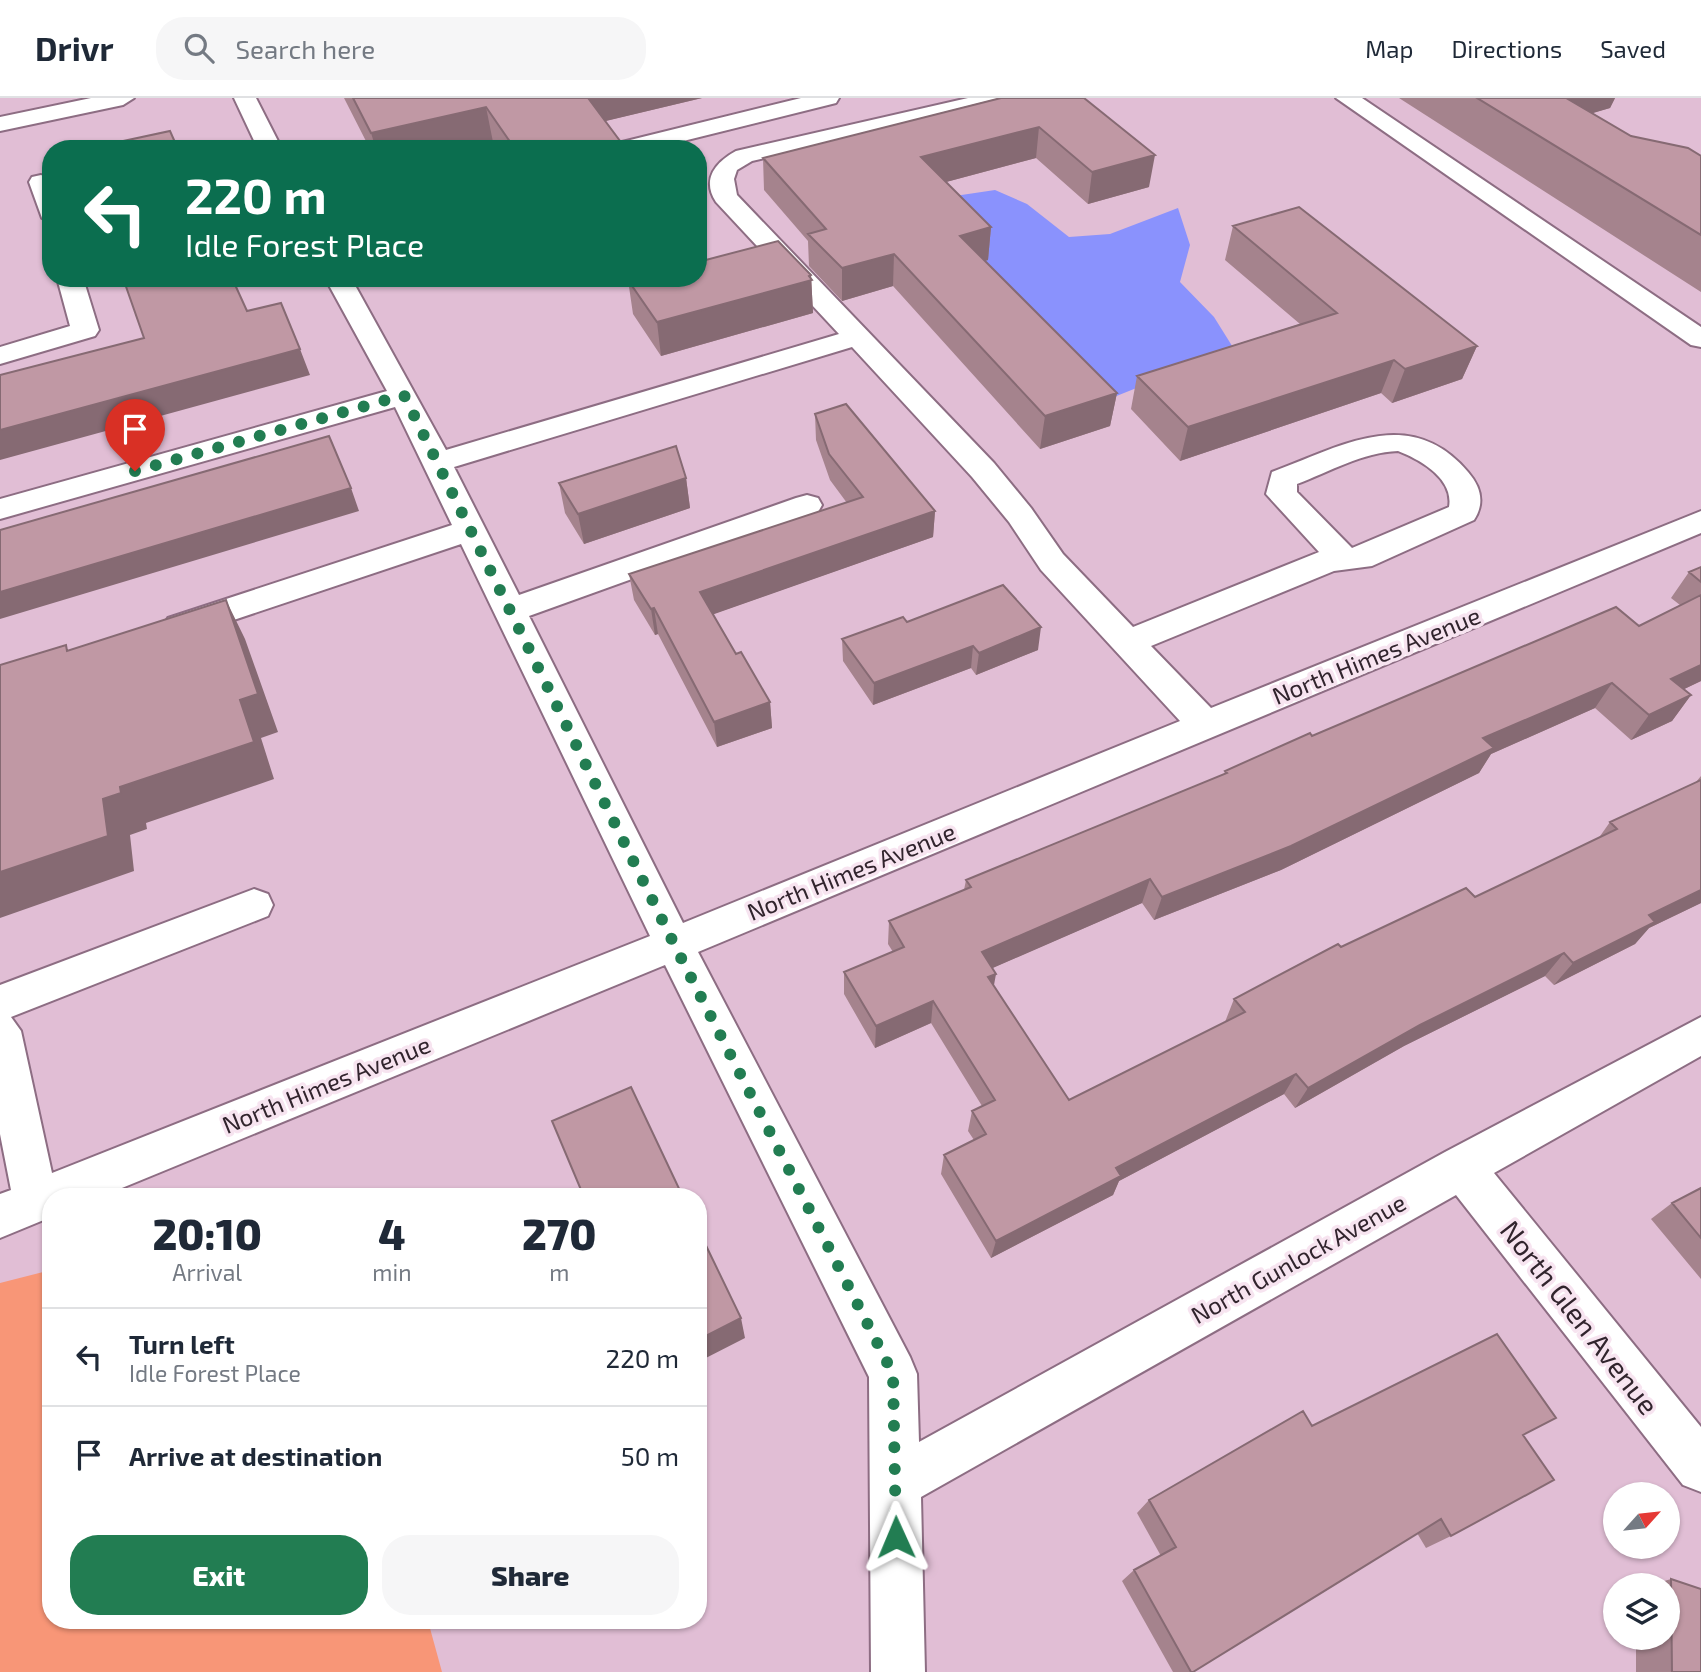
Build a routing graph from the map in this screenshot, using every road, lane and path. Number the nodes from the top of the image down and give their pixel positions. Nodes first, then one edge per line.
1 (2, 98) edge
2 (123, 98) edge
3 (245, 98) edge
4 (828, 98) edge
5 (998, 98) edge
6 (1347, 98) edge
7 (4, 123) edge
8 (266, 140) edge
9 (658, 140) edge
10 (41, 182) dead end
11 (42, 185) edge
12 (73, 287) edge
13 (343, 287) edge
14 (857, 337) junction
15 (1701, 339) edge
16 (0, 356) edge
17 (404, 395) junction
18 (437, 462) junction
19 (807, 505) dead end
20 (0, 509) edge
21 (1701, 521) edge
22 (470, 530) junction
23 (1344, 559) junction
24 (510, 610) junction
25 (157, 634) edge
26 (1128, 642) junction
27 (1205, 725) junction
28 (254, 905) dead end
29 (674, 944) junction
30 (0, 1003) edge
31 (0, 1031) edge
32 (1701, 1035) edge
33 (1461, 1167) junction
34 (68, 1188) edge
35 (42, 1198) edge
36 (18, 1208) edge
37 (1701, 1467) edge
38 (895, 1483) junction
39 (898, 1672) edge

1 - 7 street
2 - 7 street
3 - 8 street
4 - 9 street
5 - 14 street
6 - 15 street
10 - 11 street
12 - 16 street
13 - 17 street
14 - 18 street
14 - 26 street
17 - 18 street
17 - 20 street
18 - 22 street
19 - 24 street
21 - 27 street, North Himes Avenue
22 - 24 street
22 - 25 street
23 - 23 street
23 - 26 street
24 - 29 street
26 - 27 street
27 - 29 street, North Himes Avenue
28 - 30 street
29 - 34 street, North Himes Avenue
29 - 38 street
31 - 36 street
32 - 33 street, North Gunlock Avenue
33 - 37 street, North Glen Avenue
33 - 38 street, North Gunlock Avenue
35 - 36 street, North Himes Avenue
38 - 39 street

